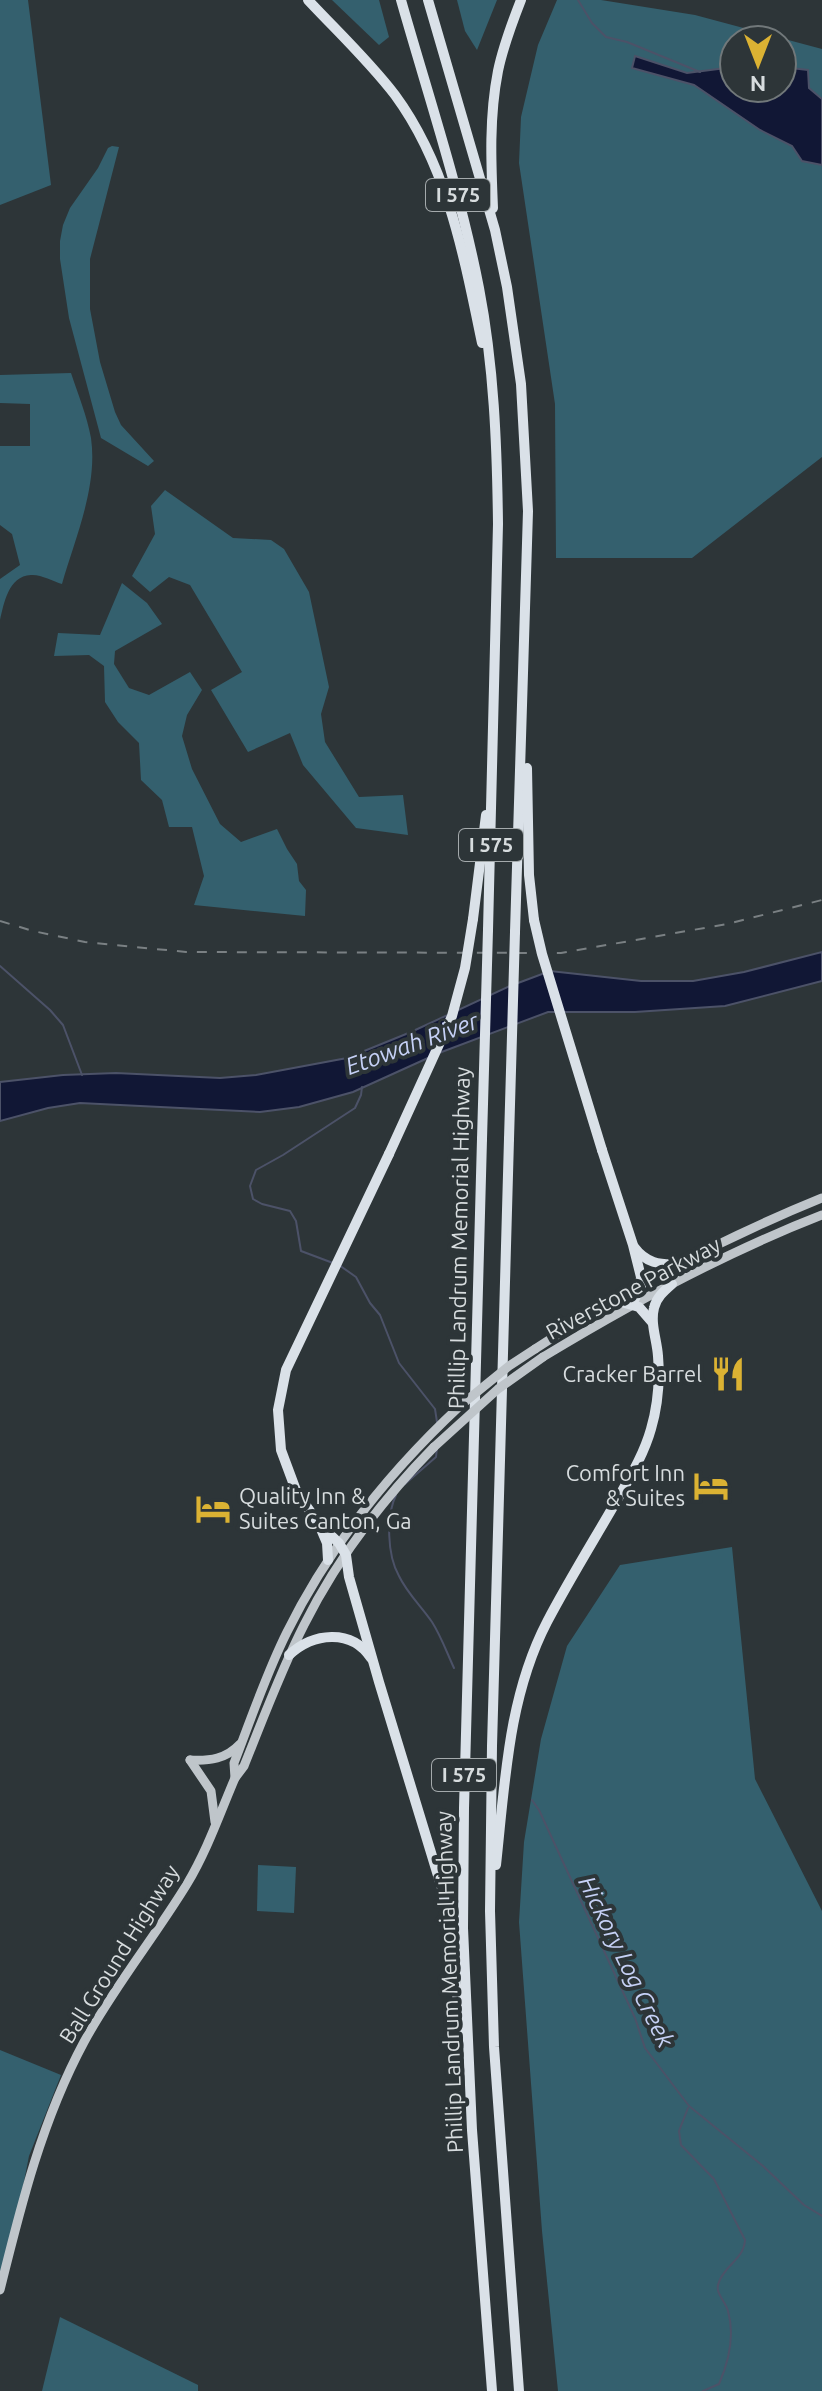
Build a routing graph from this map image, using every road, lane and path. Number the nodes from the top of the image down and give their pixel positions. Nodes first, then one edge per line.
1 (308, 0) edge
2 (401, 0) edge
3 (428, 0) edge
4 (521, 0) edge
5 (495, 230) junction
6 (493, 396) junction
7 (525, 610) junction
8 (492, 761) junction
9 (822, 1198) edge
10 (822, 1215) edge
11 (633, 1245) junction
12 (678, 1264) junction
13 (641, 1284) junction
14 (672, 1284) junction
15 (614, 1300) junction
16 (632, 1304) junction
17 (653, 1324) junction
18 (319, 1524) junction
19 (339, 1543) junction
20 (346, 1555) junction
21 (328, 1560) junction
22 (289, 1655) junction
23 (373, 1662) junction
24 (242, 1742) junction
25 (235, 1778) junction
26 (215, 1824) junction
27 (490, 1911) junction
28 (472, 2130) junction
29 (0, 2290) edge
30 (492, 2391) edge
31 (519, 2391) edge

1 - 6 highway
2 - 6 highway, Phillip Landrum Memorial Highway / I 575
3 - 5 highway, Phillip Landrum Memorial Highway / I 575
4 - 5 highway
5 - 7 highway, Phillip Landrum Memorial Highway / I 575
6 - 8 highway, Phillip Landrum Memorial Highway / I 575
7 - 11 highway, bridge
7 - 27 highway, Phillip Landrum Memorial Highway / I 575, bridge
8 - 18 highway, bridge
8 - 28 highway, Phillip Landrum Memorial Highway / I 575, bridge
9 - 12 main road, Riverstone Parkway
10 - 14 main road, Riverstone Parkway
11 - 12 highway
11 - 13 highway
12 - 13 main road, Riverstone Parkway
13 - 15 main road, Ball Ground Highway
13 - 16 highway
14 - 16 main road, Riverstone Parkway
14 - 17 highway
15 - 16 highway
15 - 19 main road, Ball Ground Highway, bridge
16 - 17 highway
16 - 20 main road, Riverstone Parkway, bridge
17 - 27 highway
18 - 19 highway
18 - 21 highway
19 - 20 highway
19 - 21 main road, Ball Ground Highway
20 - 22 main road, Ball Ground Highway
20 - 23 highway
21 - 24 main road, Ball Ground Highway
22 - 23 highway
22 - 25 main road, Ball Ground Highway
23 - 28 highway
24 - 25 main road, Ball Ground Highway
24 - 26 main road
25 - 26 main road, Ball Ground Highway
26 - 29 main road, Ball Ground Highway
27 - 31 highway, Phillip Landrum Memorial Highway / I 575
28 - 30 highway, Phillip Landrum Memorial Highway / I 575

